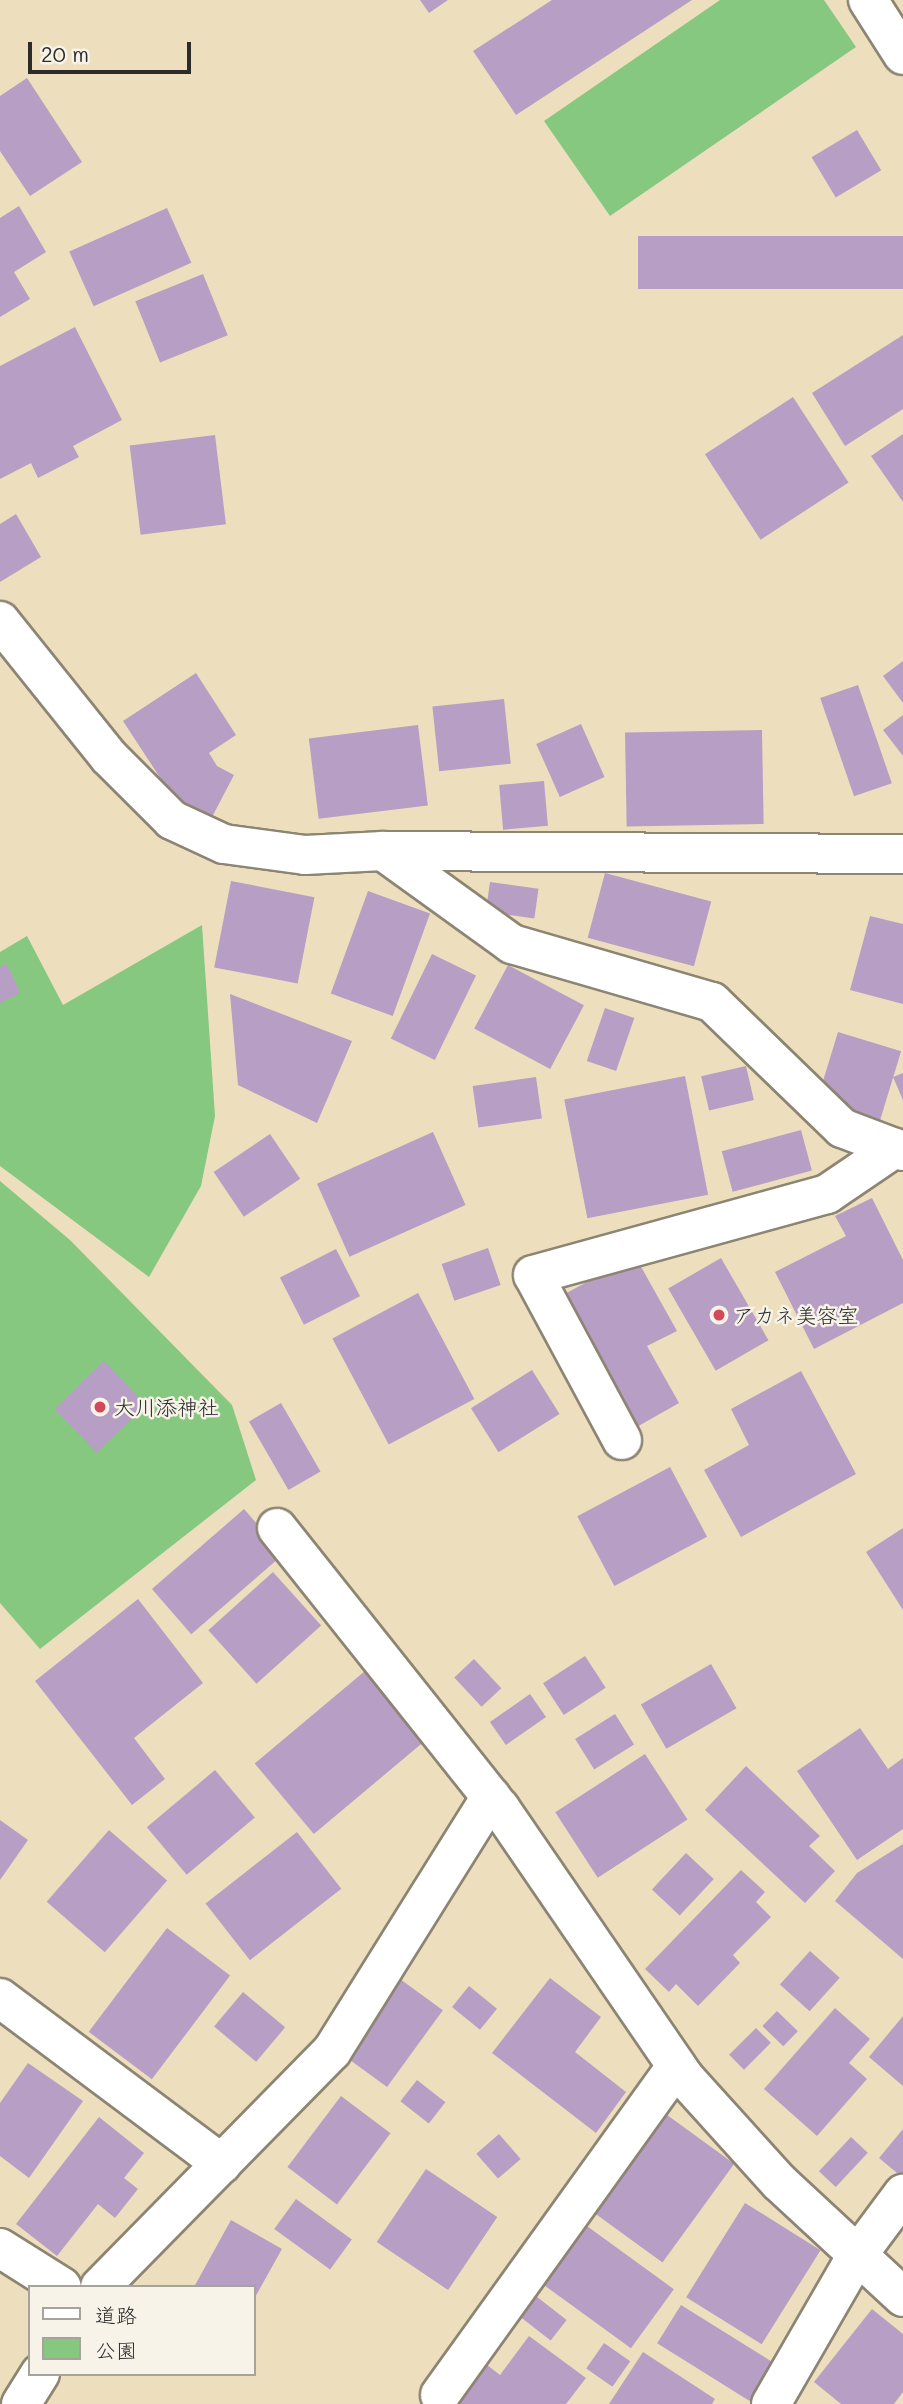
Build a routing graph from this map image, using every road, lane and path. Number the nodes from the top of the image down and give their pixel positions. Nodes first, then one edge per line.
1 (868, 0) edge
2 (903, 55) edge
3 (7, 642) edge
4 (383, 851) junction
5 (903, 854) edge
6 (899, 1149) edge
7 (622, 1440) dead end
8 (277, 1528) dead end
9 (491, 1797) junction
10 (0, 1998) edge
11 (676, 2066) junction
12 (222, 2164) junction
13 (903, 2194) edge
14 (0, 2248) edge
15 (856, 2257) junction
16 (59, 2285) edge
17 (102, 2285) edge
18 (903, 2297) edge
19 (39, 2376) edge
20 (440, 2395) dead end
21 (21, 2404) edge
22 (771, 2404) edge

1 - 2 street
3 - 4 street
4 - 5 street
4 - 6 street
6 - 7 street
8 - 9 street
9 - 11 street
9 - 12 street
10 - 12 street
11 - 15 street
11 - 20 street
12 - 17 street
13 - 15 street
14 - 16 street
15 - 18 street
15 - 22 street
19 - 21 street

